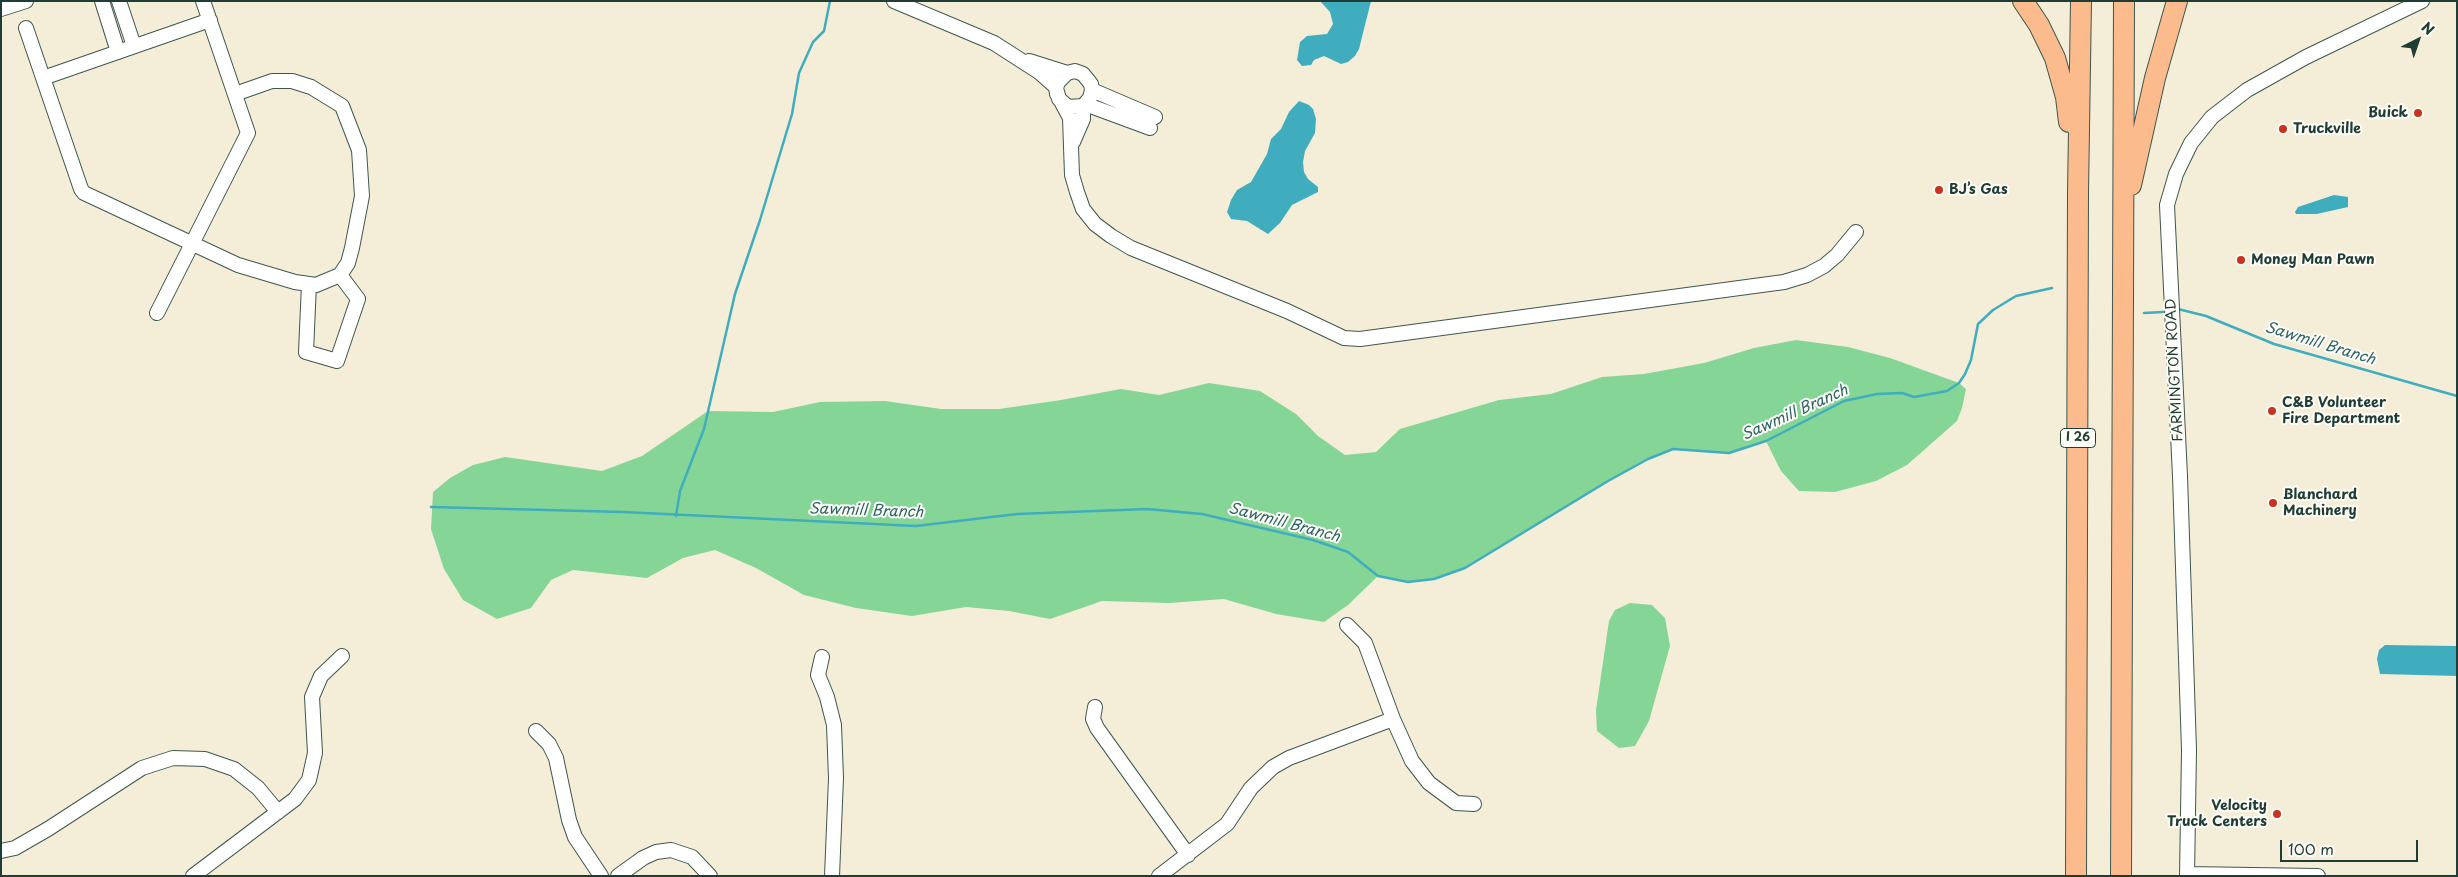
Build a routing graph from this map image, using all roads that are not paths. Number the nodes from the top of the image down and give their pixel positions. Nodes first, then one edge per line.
1 (26, 1) edge
2 (102, 1) edge
3 (119, 1) edge
4 (203, 1) edge
5 (894, 1) edge
6 (2023, 1) edge
7 (2081, 1) edge
8 (2124, 1) edge
9 (2177, 1) edge
10 (2422, 1) edge
11 (1, 9) edge
12 (210, 20) junction
13 (26, 28) dead end
14 (134, 46) junction
15 (118, 52) junction
16 (1011, 55) junction
17 (1067, 73) junction
18 (43, 78) junction
19 (1092, 90) junction
20 (235, 94) junction
21 (1060, 98) junction
22 (1084, 105) junction
23 (1072, 153) junction
24 (2078, 193) junction
25 (2122, 231) junction
26 (1856, 232) dead end
27 (192, 243) junction
28 (340, 275) junction
29 (309, 284) junction
30 (158, 313) dead end
31 (1347, 625) dead end
32 (342, 656) dead end
33 (822, 657) dead end
34 (1095, 707) dead end
35 (1393, 719) junction
36 (536, 731) dead end
37 (1474, 804) dead end
38 (278, 812) junction
39 (1, 851) edge
40 (1188, 855) junction
41 (2187, 875) edge
42 (193, 876) edge
43 (601, 876) edge
44 (618, 876) edge
45 (710, 876) edge
46 (832, 876) edge
47 (1159, 876) edge
48 (2076, 876) edge
49 (2121, 876) edge
50 (2318, 876) edge

1 - 11 street
2 - 15 street
3 - 14 street
4 - 12 street
5 - 16 street
6 - 24 highway
7 - 24 highway, I 26
8 - 25 highway
9 - 25 highway
10 - 41 street, FARMINGTON ROAD
12 - 14 street
12 - 20 street
13 - 18 street
14 - 15 street
15 - 18 street
16 - 17 street
16 - 21 street
17 - 19 street
17 - 21 street
18 - 27 street
19 - 22 street
19 - 22 street
20 - 27 street
20 - 28 street
21 - 22 street
21 - 23 street
22 - 23 street
23 - 26 street
24 - 48 highway, I 26
25 - 49 highway
27 - 29 street
27 - 30 street
28 - 29 street
28 - 29 street
31 - 35 street
32 - 38 street
33 - 46 street
34 - 40 street
35 - 37 street
35 - 40 street
36 - 43 street
38 - 39 street
38 - 42 street
40 - 47 street
41 - 50 street
44 - 45 street

